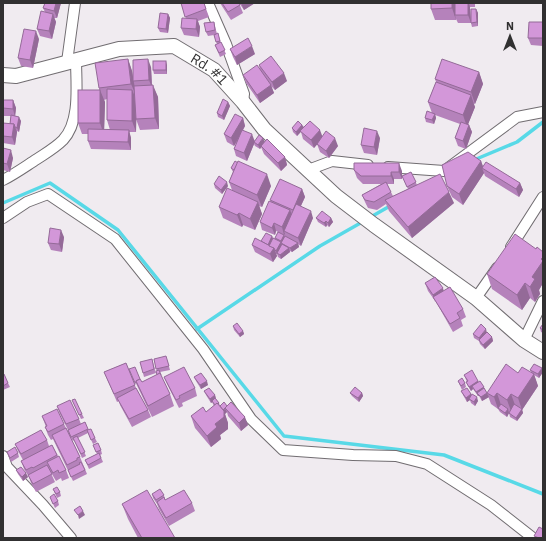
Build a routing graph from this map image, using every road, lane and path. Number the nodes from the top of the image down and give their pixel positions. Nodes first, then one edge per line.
1 (75, 3) edge
2 (208, 3) edge
3 (71, 60) junction
4 (3, 74) edge
5 (243, 102) junction
6 (543, 112) edge
7 (308, 170) junction
8 (3, 180) edge
9 (543, 197) edge
10 (3, 218) edge
11 (476, 298) junction
12 (543, 301) edge
13 (524, 340) junction
14 (543, 352) edge
15 (3, 456) edge
16 (71, 538) edge
17 (532, 538) edge

1 - 3 street
2 - 5 street
3 - 4 main road, Rd. #1
3 - 5 main road, Rd. #1
3 - 8 street
5 - 7 main road, Rd. #1
6 - 7 street
7 - 11 main road, Rd. #1
9 - 11 street
10 - 17 street
11 - 13 main road, Rd. #1
12 - 13 street
13 - 14 main road, Rd. #1
15 - 16 street

